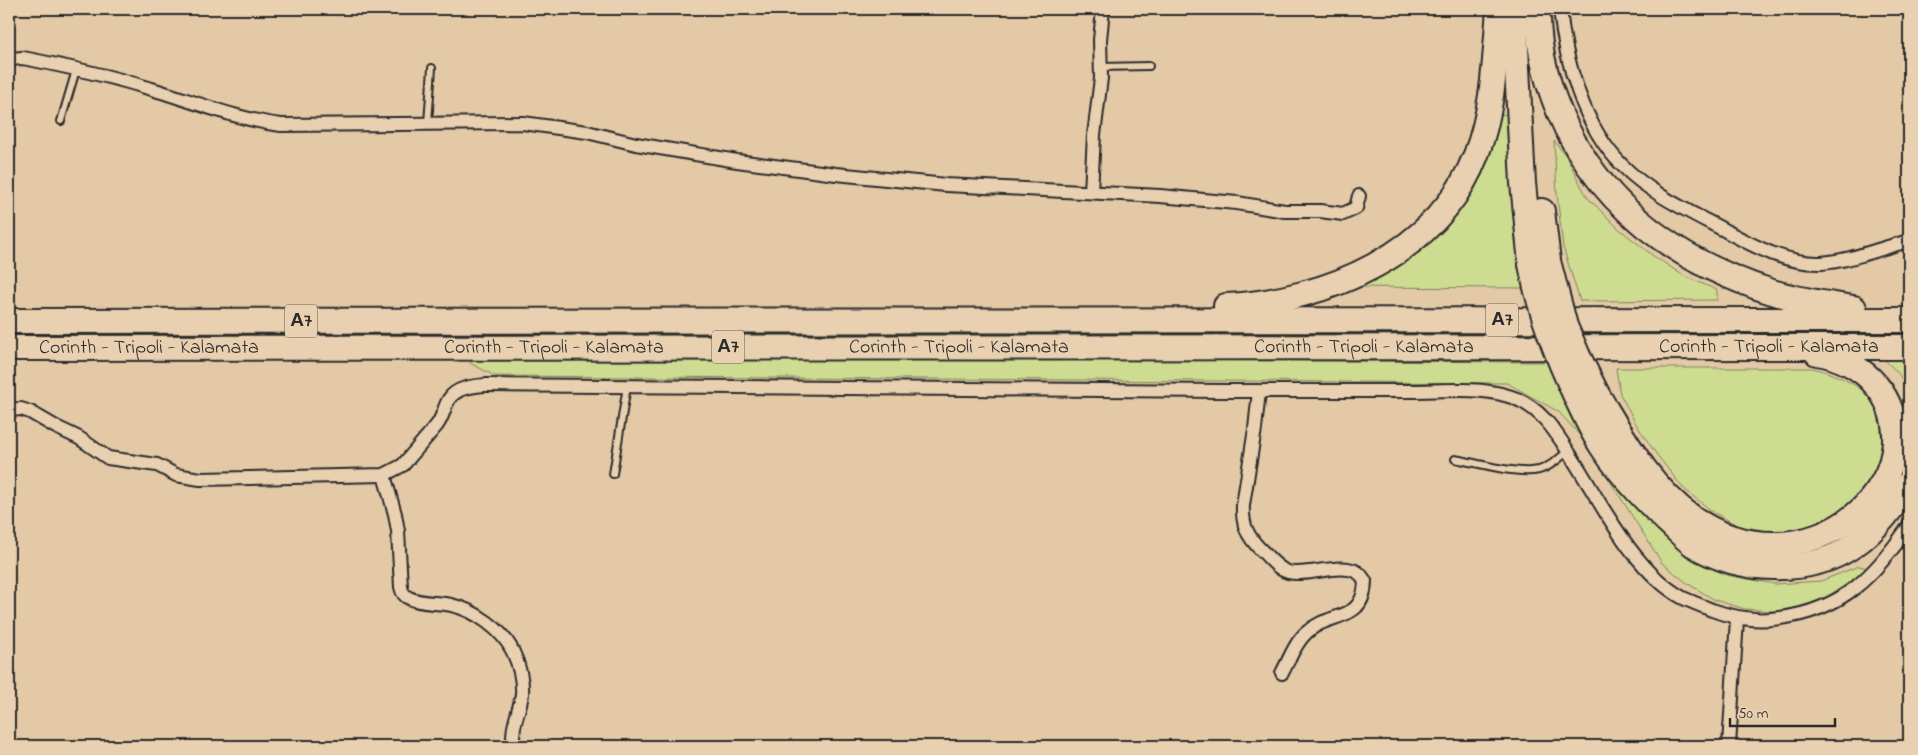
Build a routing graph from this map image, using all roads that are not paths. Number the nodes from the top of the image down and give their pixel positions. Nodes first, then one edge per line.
1 (1103, 9) edge
2 (1499, 9) edge
3 (1514, 9) edge
4 (1530, 9) edge
5 (1538, 9) edge
6 (1560, 9) edge
7 (9, 59) edge
8 (1149, 66) dead end
9 (1101, 67) junction
10 (432, 68) dead end
11 (76, 70) junction
12 (61, 121) dead end
13 (428, 123) junction
14 (1090, 192) junction
15 (1359, 196) dead end
16 (1909, 241) edge
17 (1540, 263) junction
18 (1909, 316) edge
19 (1095, 320) junction
20 (1909, 320) edge
21 (9, 321) edge
22 (1745, 347) junction
23 (1909, 347) edge
24 (9, 348) edge
25 (627, 386) junction
26 (1258, 391) junction
27 (1588, 399) junction
28 (9, 410) edge
29 (1568, 451) junction
30 (1455, 459) dead end
31 (613, 474) dead end
32 (384, 475) junction
33 (1909, 483) edge
34 (1909, 526) edge
35 (1737, 618) junction
36 (1282, 673) dead end
37 (514, 746) edge
38 (1729, 746) edge

1 - 9 street
2 - 19 highway
3 - 17 highway
4 - 17 highway
5 - 18 highway
6 - 16 street
7 - 11 street
8 - 9 lane
9 - 14 street
10 - 13 lane
11 - 12 lane
11 - 13 street
13 - 14 street
14 - 15 street
17 - 27 highway, bridge
19 - 20 highway, Corinth - Tripoli - Kalamata / Α7
19 - 21 highway, Corinth - Tripoli - Kalamata / Α7
22 - 23 highway, Corinth - Tripoli - Kalamata / Α7
22 - 24 highway, Corinth - Tripoli - Kalamata / Α7
22 - 27 highway
25 - 26 street
25 - 31 lane
25 - 32 street
26 - 29 street
26 - 36 street
27 - 33 highway
28 - 32 street
29 - 30 lane
29 - 35 street
32 - 37 street
34 - 35 street
35 - 38 street

